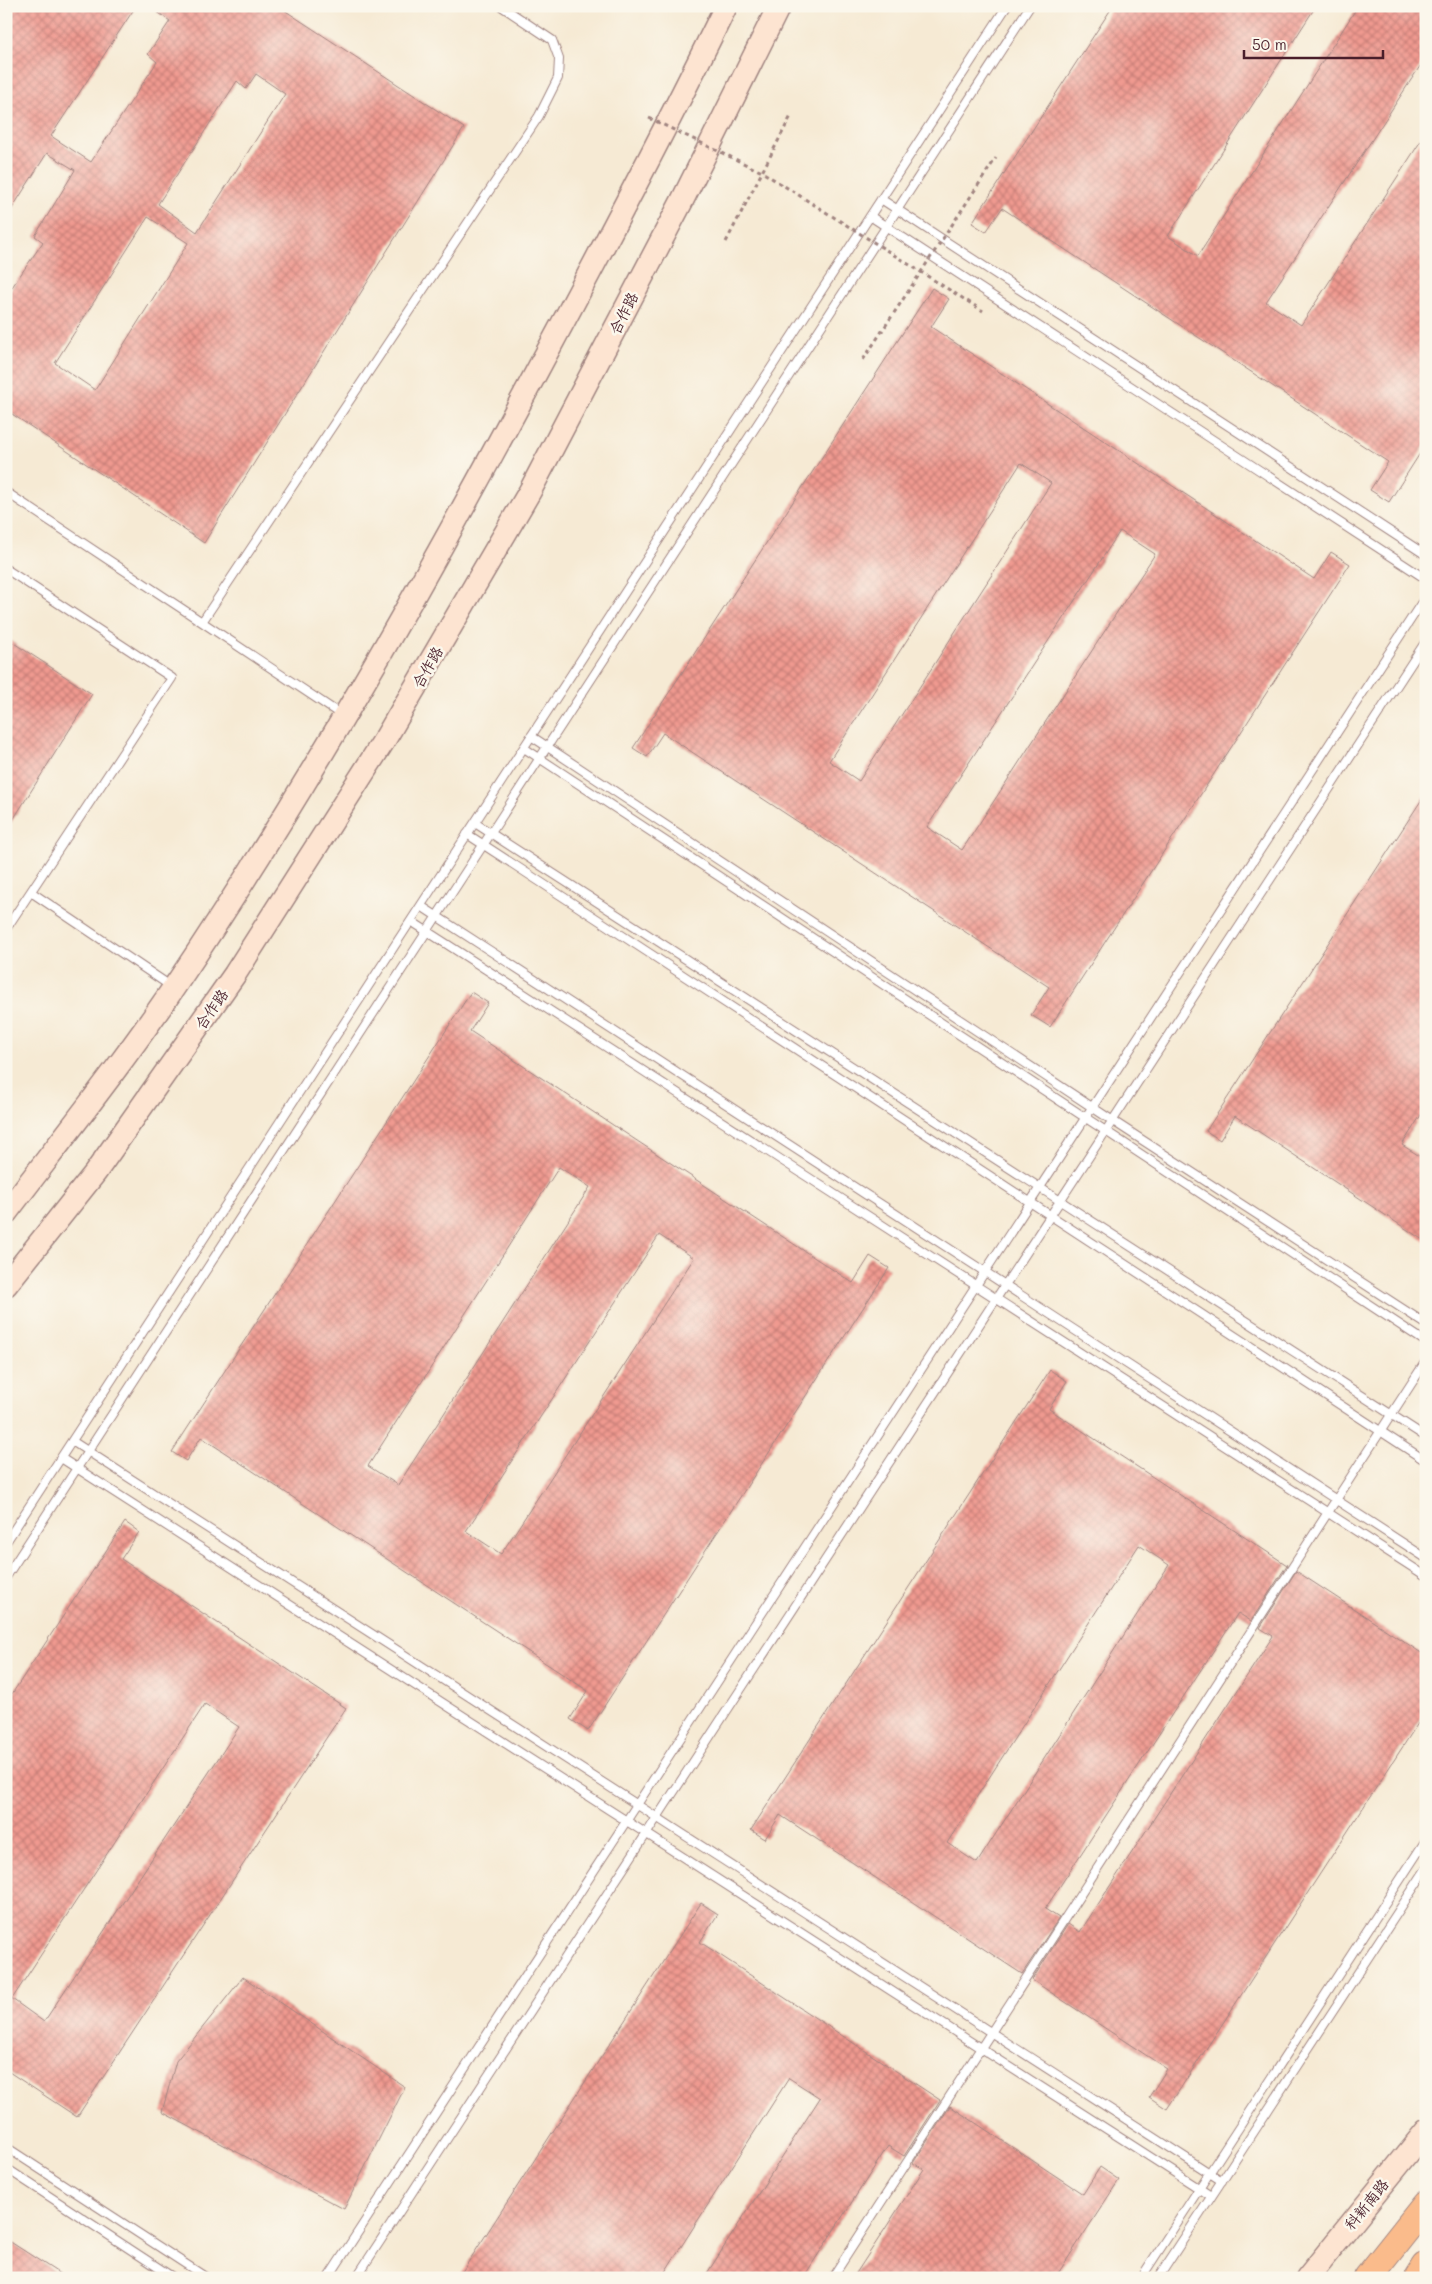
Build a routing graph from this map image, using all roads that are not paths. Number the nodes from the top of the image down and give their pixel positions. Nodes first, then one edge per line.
1 (501, 6) edge
2 (726, 6) edge
3 (779, 6) edge
4 (1007, 6) edge
5 (1030, 6) edge
6 (881, 199) junction
7 (897, 209) junction
8 (870, 216) junction
9 (886, 227) junction
10 (6, 492) edge
11 (1426, 555) edge
12 (6, 569) edge
13 (1426, 579) edge
14 (1426, 596) edge
15 (202, 622) junction
16 (1426, 641) edge
17 (345, 717) junction
18 (532, 736) junction
19 (547, 747) junction
20 (524, 748) junction
21 (540, 758) junction
22 (475, 823) junction
23 (491, 833) junction
24 (467, 834) junction
25 (483, 845) junction
26 (31, 892) junction
27 (421, 906) junction
28 (437, 916) junction
29 (411, 921) junction
30 (6, 929) edge
31 (427, 932) junction
32 (173, 988) junction
33 (1092, 1107) junction
34 (1085, 1118) junction
35 (1112, 1121) junction
36 (1106, 1131) junction
37 (1040, 1187) junction
38 (1060, 1201) junction
39 (1030, 1202) junction
40 (6, 1213) edge
41 (1050, 1216) junction
42 (985, 1272) junction
43 (6, 1285) edge
44 (1005, 1285) junction
45 (976, 1286) junction
46 (996, 1299) junction
47 (1426, 1324) edge
48 (1426, 1342) edge
49 (1426, 1361) edge
50 (1391, 1414) junction
51 (1381, 1431) junction
52 (1426, 1437) edge
53 (72, 1441) junction
54 (88, 1451) junction
55 (62, 1458) junction
56 (1426, 1460) edge
57 (77, 1468) junction
58 (1336, 1500) junction
59 (1328, 1513) junction
60 (6, 1542) edge
61 (1426, 1558) edge
62 (1426, 1576) edge
63 (6, 1577) edge
64 (637, 1805) junction
65 (657, 1818) junction
66 (627, 1821) junction
67 (647, 1833) junction
68 (1426, 1840) edge
69 (1426, 1869) edge
70 (991, 2032) junction
71 (981, 2048) junction
72 (1426, 2131) edge
73 (6, 2148) edge
74 (6, 2168) edge
75 (1209, 2173) junction
76 (1222, 2181) junction
77 (1199, 2188) junction
78 (1211, 2196) junction
79 (1426, 2205) edge
80 (1426, 2268) edge
81 (174, 2278) edge
82 (207, 2278) edge
83 (328, 2278) edge
84 (356, 2278) edge
85 (832, 2278) edge
86 (1141, 2278) edge
87 (1158, 2278) edge
88 (1307, 2278) edge
89 (1368, 2278) edge
90 (1419, 2278) edge

1 - 15 lane
2 - 17 main road
3 - 43 main road, 合作路
4 - 6 lane
5 - 7 lane
6 - 7 lane
6 - 8 lane
7 - 9 lane
7 - 11 lane
8 - 9 lane
8 - 18 lane
9 - 13 lane
9 - 19 lane
10 - 15 lane
12 - 26 lane
14 - 33 lane
15 - 17 lane
16 - 35 lane
17 - 32 main road
18 - 19 lane
18 - 20 lane
19 - 21 lane
19 - 33 lane
20 - 21 lane
20 - 22 lane
21 - 23 lane
21 - 34 lane
22 - 23 lane
22 - 24 lane
23 - 25 lane
23 - 37 lane
24 - 25 lane
24 - 27 lane
25 - 28 lane
25 - 39 lane
26 - 30 lane
26 - 32 lane
27 - 28 lane
27 - 29 lane
28 - 31 lane
28 - 42 lane
29 - 31 lane
29 - 53 lane
31 - 45 lane
31 - 54 lane
32 - 40 main road
33 - 34 lane
33 - 35 lane
34 - 36 lane
34 - 37 lane
35 - 36 lane
35 - 47 lane
36 - 38 lane
36 - 48 lane
37 - 38 lane
37 - 39 lane
38 - 41 lane
38 - 50 lane
39 - 41 lane
39 - 42 lane
41 - 44 lane
41 - 51 lane
42 - 44 lane
42 - 45 lane
44 - 46 lane
44 - 58 lane
45 - 46 lane
45 - 64 lane
46 - 59 lane
46 - 65 lane
49 - 50 lane
50 - 51 lane
50 - 52 lane
51 - 56 lane
51 - 58 lane
53 - 54 lane
53 - 55 lane
54 - 57 lane
54 - 64 lane
55 - 57 lane
55 - 60 lane
57 - 63 lane
57 - 66 lane
58 - 59 lane
58 - 61 lane
59 - 62 lane
59 - 70 lane
64 - 65 lane
64 - 66 lane
65 - 67 lane
65 - 70 lane
66 - 67 lane
66 - 83 lane
67 - 71 lane
67 - 84 lane
68 - 75 lane
69 - 76 lane
70 - 71 lane
70 - 75 lane
71 - 77 lane
71 - 85 lane
72 - 88 main road, 科新南路
73 - 82 lane
74 - 81 lane
75 - 76 lane
75 - 77 lane
76 - 78 lane
77 - 78 lane
77 - 86 lane
78 - 87 lane
79 - 89 highway
80 - 90 highway

